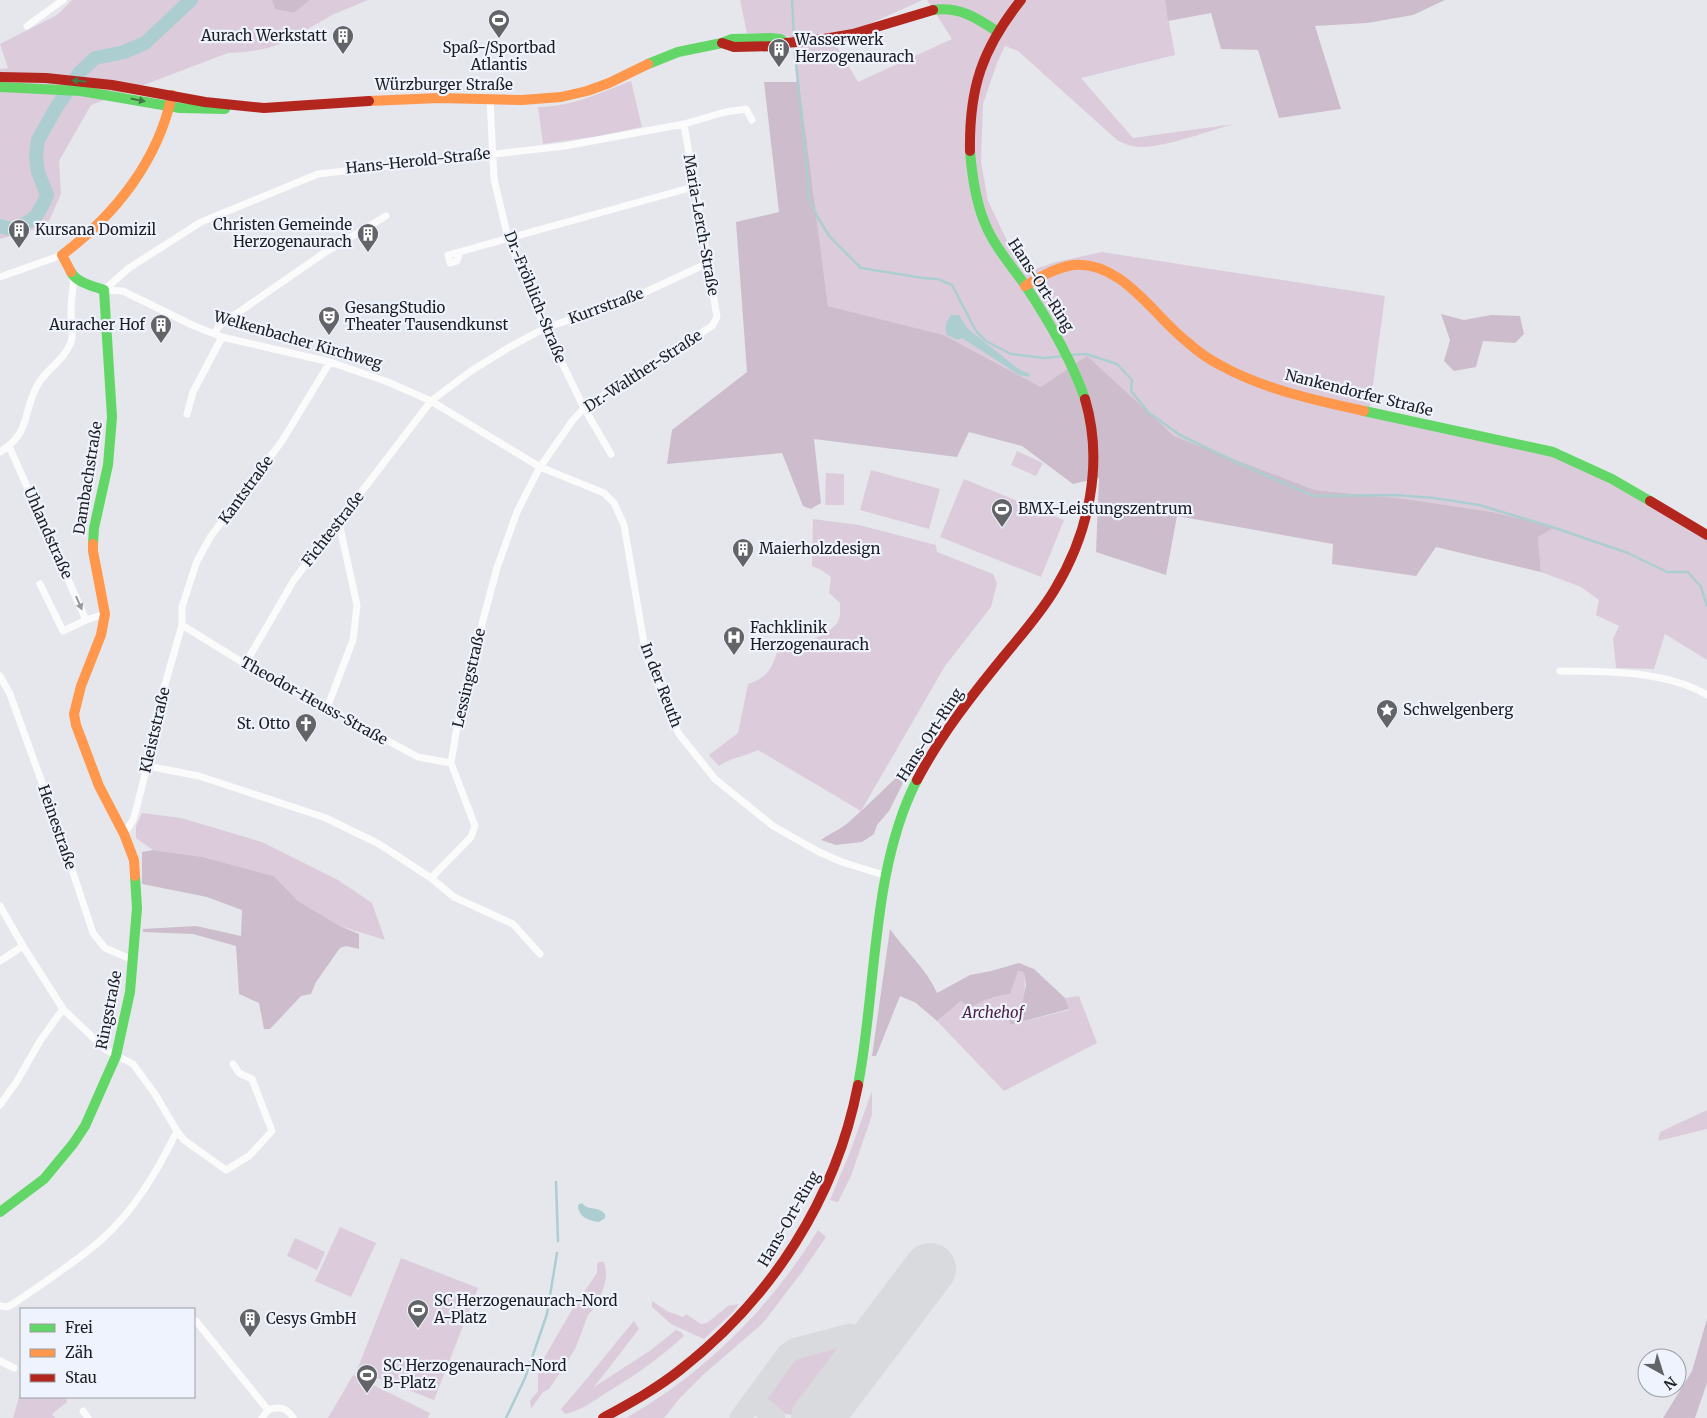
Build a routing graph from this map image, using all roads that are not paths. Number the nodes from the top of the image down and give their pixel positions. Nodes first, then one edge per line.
1 (63, 0) edge
2 (1021, 0) edge
3 (27, 26) dead end
4 (998, 32) junction
5 (0, 78) edge
6 (0, 87) edge
7 (109, 90) junction
8 (172, 95) junction
9 (490, 99) junction
10 (170, 106) junction
11 (246, 107) junction
12 (752, 120) dead end
13 (684, 124) junction
14 (493, 153) junction
15 (693, 187) junction
16 (386, 216) dead end
17 (508, 238) junction
18 (460, 252) dead end
19 (62, 255) junction
20 (708, 263) junction
21 (0, 277) edge
22 (74, 277) junction
23 (1026, 286) junction
24 (104, 290) junction
25 (712, 326) joint
26 (545, 328) junction
27 (215, 333) junction
28 (222, 337) junction
29 (330, 362) junction
30 (431, 401) junction
31 (584, 408) junction
32 (187, 414) dead end
33 (9, 446) junction
34 (0, 452) edge
35 (611, 454) dead end
36 (540, 466) junction
37 (614, 502) joint
38 (339, 522) junction
39 (1707, 535) edge
40 (40, 584) dead end
41 (105, 614) junction
42 (86, 620) junction
43 (182, 625) junction
44 (245, 664) junction
45 (1560, 672) dead end
46 (0, 676) edge
47 (1707, 695) edge
48 (327, 708) junction
49 (451, 763) junction
50 (147, 766) junction
51 (124, 834) junction
52 (887, 876) junction
53 (431, 878) junction
54 (0, 906) edge
55 (22, 946) junction
56 (540, 954) dead end
57 (133, 960) junction
58 (0, 961) edge
59 (63, 1009) junction
60 (116, 1056) junction
61 (233, 1064) dead end
62 (0, 1105) edge
63 (176, 1131) junction
64 (0, 1212) edge
65 (0, 1306) edge
66 (196, 1321) dead end
67 (0, 1360) edge
68 (14, 1368) dead end
69 (268, 1410) junction
70 (83, 1411) dead end
71 (88, 1418) edge
72 (262, 1418) edge
73 (293, 1418) edge
74 (603, 1418) edge

1 - 3 street
2 - 4 street, Hans-Ort-Ring
4 - 9 street, Würzburger Straße
4 - 23 street, Hans-Ort-Ring
7 -> 5 street
6 - 7 street
7 - 8 street, Würzburger Straße
7 -> 10 street, Würzburger Straße
8 - 10 street
8 - 11 street, Würzburger Straße
9 - 11 street, Würzburger Straße
9 - 14 street, Dr.-Fröhlich-Straße
10 - 11 street, Würzburger Straße
10 - 19 street
12 - 13 street, Hans-Herold-Straße
13 - 14 street, Hans-Herold-Straße
13 - 15 street, Maria-Lerch-Straße
14 - 17 street, Dr.-Fröhlich-Straße
14 - 24 street, Hans-Herold-Straße
15 - 17 street
15 - 20 street, Maria-Lerch-Straße
16 - 27 street
17 - 18 street
17 - 26 street, Dr.-Fröhlich-Straße
19 - 21 street
19 - 22 street
20 - 25 street, Maria-Lerch-Straße
20 - 26 street, Kurrstraße
22 - 24 street, Welkenbacher Kirchweg
22 - 33 street
23 - 39 street, Nankendorfer Straße
23 - 52 street, Hans-Ort-Ring
24 - 27 street, Welkenbacher Kirchweg
24 - 41 street, Dambachstraße
25 - 31 street, Dr.-Walther-Straße
26 - 30 street, Kurrstraße
26 - 31 street, Dr.-Fröhlich-Straße
27 - 28 street, Welkenbacher Kirchweg
28 - 29 street, Welkenbacher Kirchweg
28 - 32 street
29 - 30 street, Welkenbacher Kirchweg
29 - 43 street, Kantstraße
30 - 36 street, Welkenbacher Kirchweg
30 - 38 street, Fichtestraße
31 - 35 street, Dr.-Fröhlich-Straße
31 - 36 street, Dr.-Walther-Straße
33 - 34 street
33 -> 42 street, Uhlandstraße
36 - 37 street, Welkenbacher Kirchweg
36 - 49 street, Lessingstraße
37 - 52 street, In der Reuth
38 - 44 street, Fichtestraße
38 - 48 street
40 - 42 street, Uhlandstraße
41 - 42 street, Uhlandstraße
41 - 51 street, Dambachstraße
43 - 44 street, Theodor-Heuss-Straße
43 - 50 street, Kleiststraße
44 - 48 street, Theodor-Heuss-Straße
45 - 47 street
46 - 57 street, Heinestraße
48 - 49 street, Theodor-Heuss-Straße
49 - 53 street
50 - 51 street, Kleiststraße
50 - 53 street
51 - 57 street, Ringstraße
52 - 74 street, Hans-Ort-Ring
53 - 56 street
54 - 55 street
55 - 58 street
55 - 59 street
57 - 60 street, Ringstraße
59 - 60 street
59 - 62 street
60 - 63 street
60 - 64 street, Ringstraße
61 - 63 street
63 - 65 street
66 - 69 street
67 - 68 street
69 - 72 street
69 - 73 street
70 - 71 street

